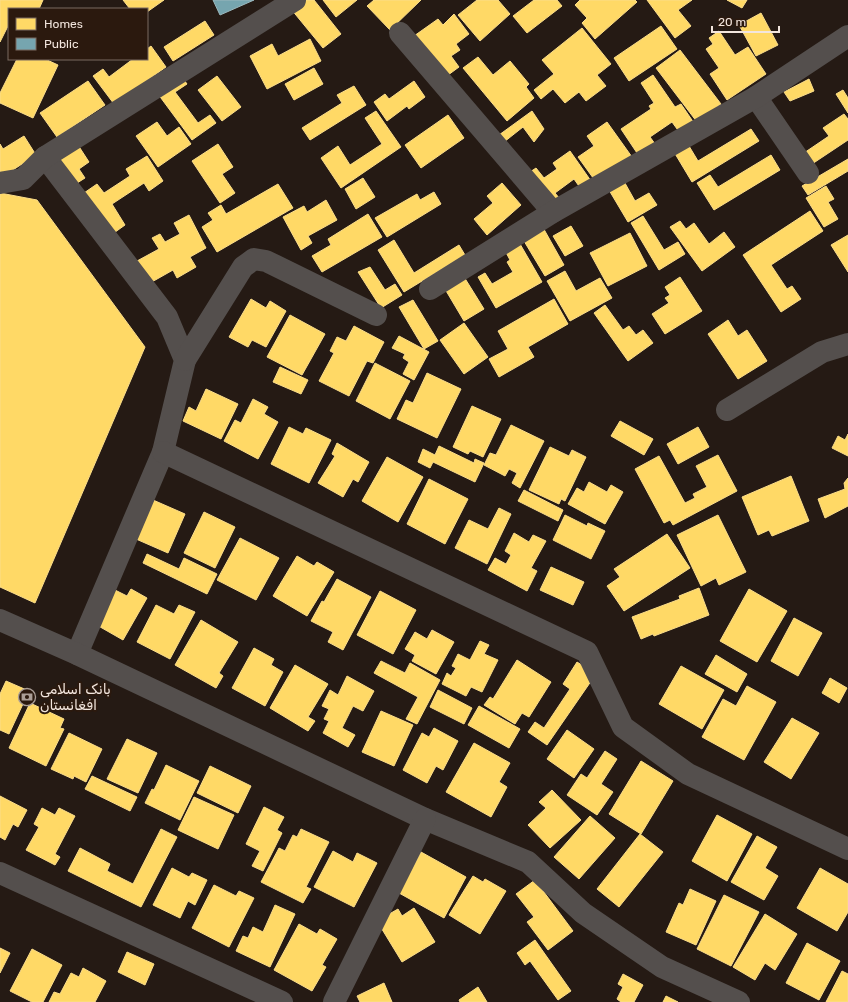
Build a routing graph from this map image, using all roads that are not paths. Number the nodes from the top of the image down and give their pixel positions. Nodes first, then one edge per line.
1 (295, 0) edge
2 (400, 33) dead end
3 (848, 36) edge
4 (756, 97) junction
5 (45, 156) junction
6 (808, 173) dead end
7 (0, 183) edge
8 (553, 212) junction
9 (430, 289) dead end
10 (376, 315) dead end
11 (848, 344) edge
12 (185, 360) junction
13 (727, 410) dead end
14 (163, 452) junction
15 (0, 620) edge
16 (77, 654) junction
17 (425, 819) junction
18 (848, 849) edge
19 (0, 873) edge
20 (282, 1002) edge
21 (334, 1002) edge
22 (739, 1002) edge

1 - 5 street
2 - 8 street
3 - 4 street
4 - 6 street
4 - 8 street
5 - 7 street
5 - 12 street
8 - 9 street
10 - 12 street
11 - 13 street
12 - 14 street
14 - 16 street
14 - 18 street
15 - 16 street
16 - 17 street
17 - 21 street
17 - 22 street
19 - 20 street

